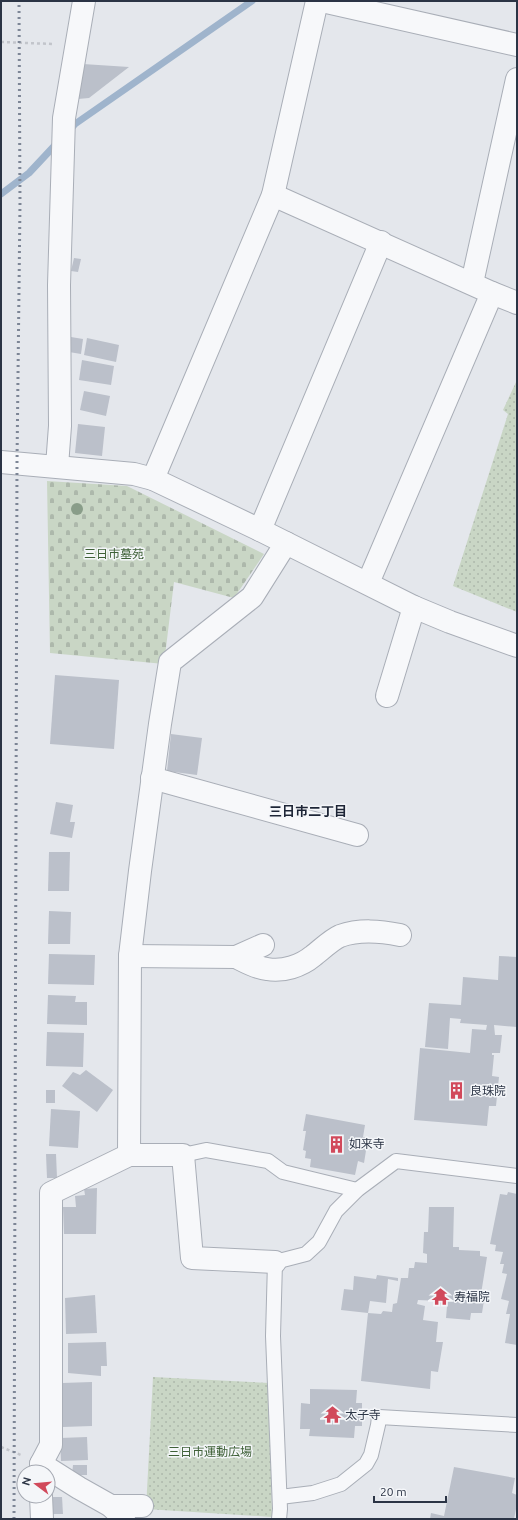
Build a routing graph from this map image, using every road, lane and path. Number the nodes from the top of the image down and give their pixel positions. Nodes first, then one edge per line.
1 (84, 1) edge
2 (317, 1) edge
3 (322, 1) edge
4 (1, 42) edge
5 (76, 45) junction
6 (517, 45) edge
7 (517, 79) edge
8 (272, 195) junction
9 (381, 242) junction
10 (472, 283) junction
11 (492, 293) junction
12 (517, 304) edge
13 (1, 462) edge
14 (57, 466) junction
15 (152, 479) junction
16 (260, 530) junction
17 (286, 543) junction
18 (368, 584) junction
19 (414, 607) junction
20 (517, 646) edge
21 (387, 696) dead end
22 (152, 778) junction
23 (357, 835) dead end
24 (400, 935) dead end
25 (263, 945) dead end
26 (130, 956) junction
27 (236, 957) junction
28 (129, 1155) junction
29 (183, 1155) junction
30 (517, 1176) edge
31 (357, 1190) junction
32 (275, 1262) junction
33 (517, 1426) edge
34 (1, 1447) edge
35 (14, 1452) dead end
36 (43, 1464) edge
37 (56, 1476) edge
38 (280, 1497) junction
39 (41, 1504) edge
40 (142, 1506) dead end
41 (118, 1512) edge
42 (42, 1519) edge
43 (279, 1519) edge

1 - 5 street
2 - 8 street
3 - 6 street
4 - 5 path
5 - 14 street
7 - 10 street
8 - 9 street
8 - 15 street
9 - 10 street
9 - 16 street
10 - 11 street
11 - 12 street
11 - 18 street
13 - 14 street
14 - 15 street
15 - 16 street
16 - 17 street
17 - 18 street
17 - 22 street
18 - 19 street
19 - 20 street
19 - 21 street
22 - 23 street
22 - 26 street
24 - 27 street
25 - 27 street
26 - 27 street
26 - 28 street
28 - 29 street
28 - 36 street
29 - 31 lane
29 - 32 street
30 - 31 lane
31 - 32 lane
32 - 38 lane
33 - 38 lane
34 - 35 path
37 - 41 street
38 - 43 lane
39 - 42 street
40 - 41 street

